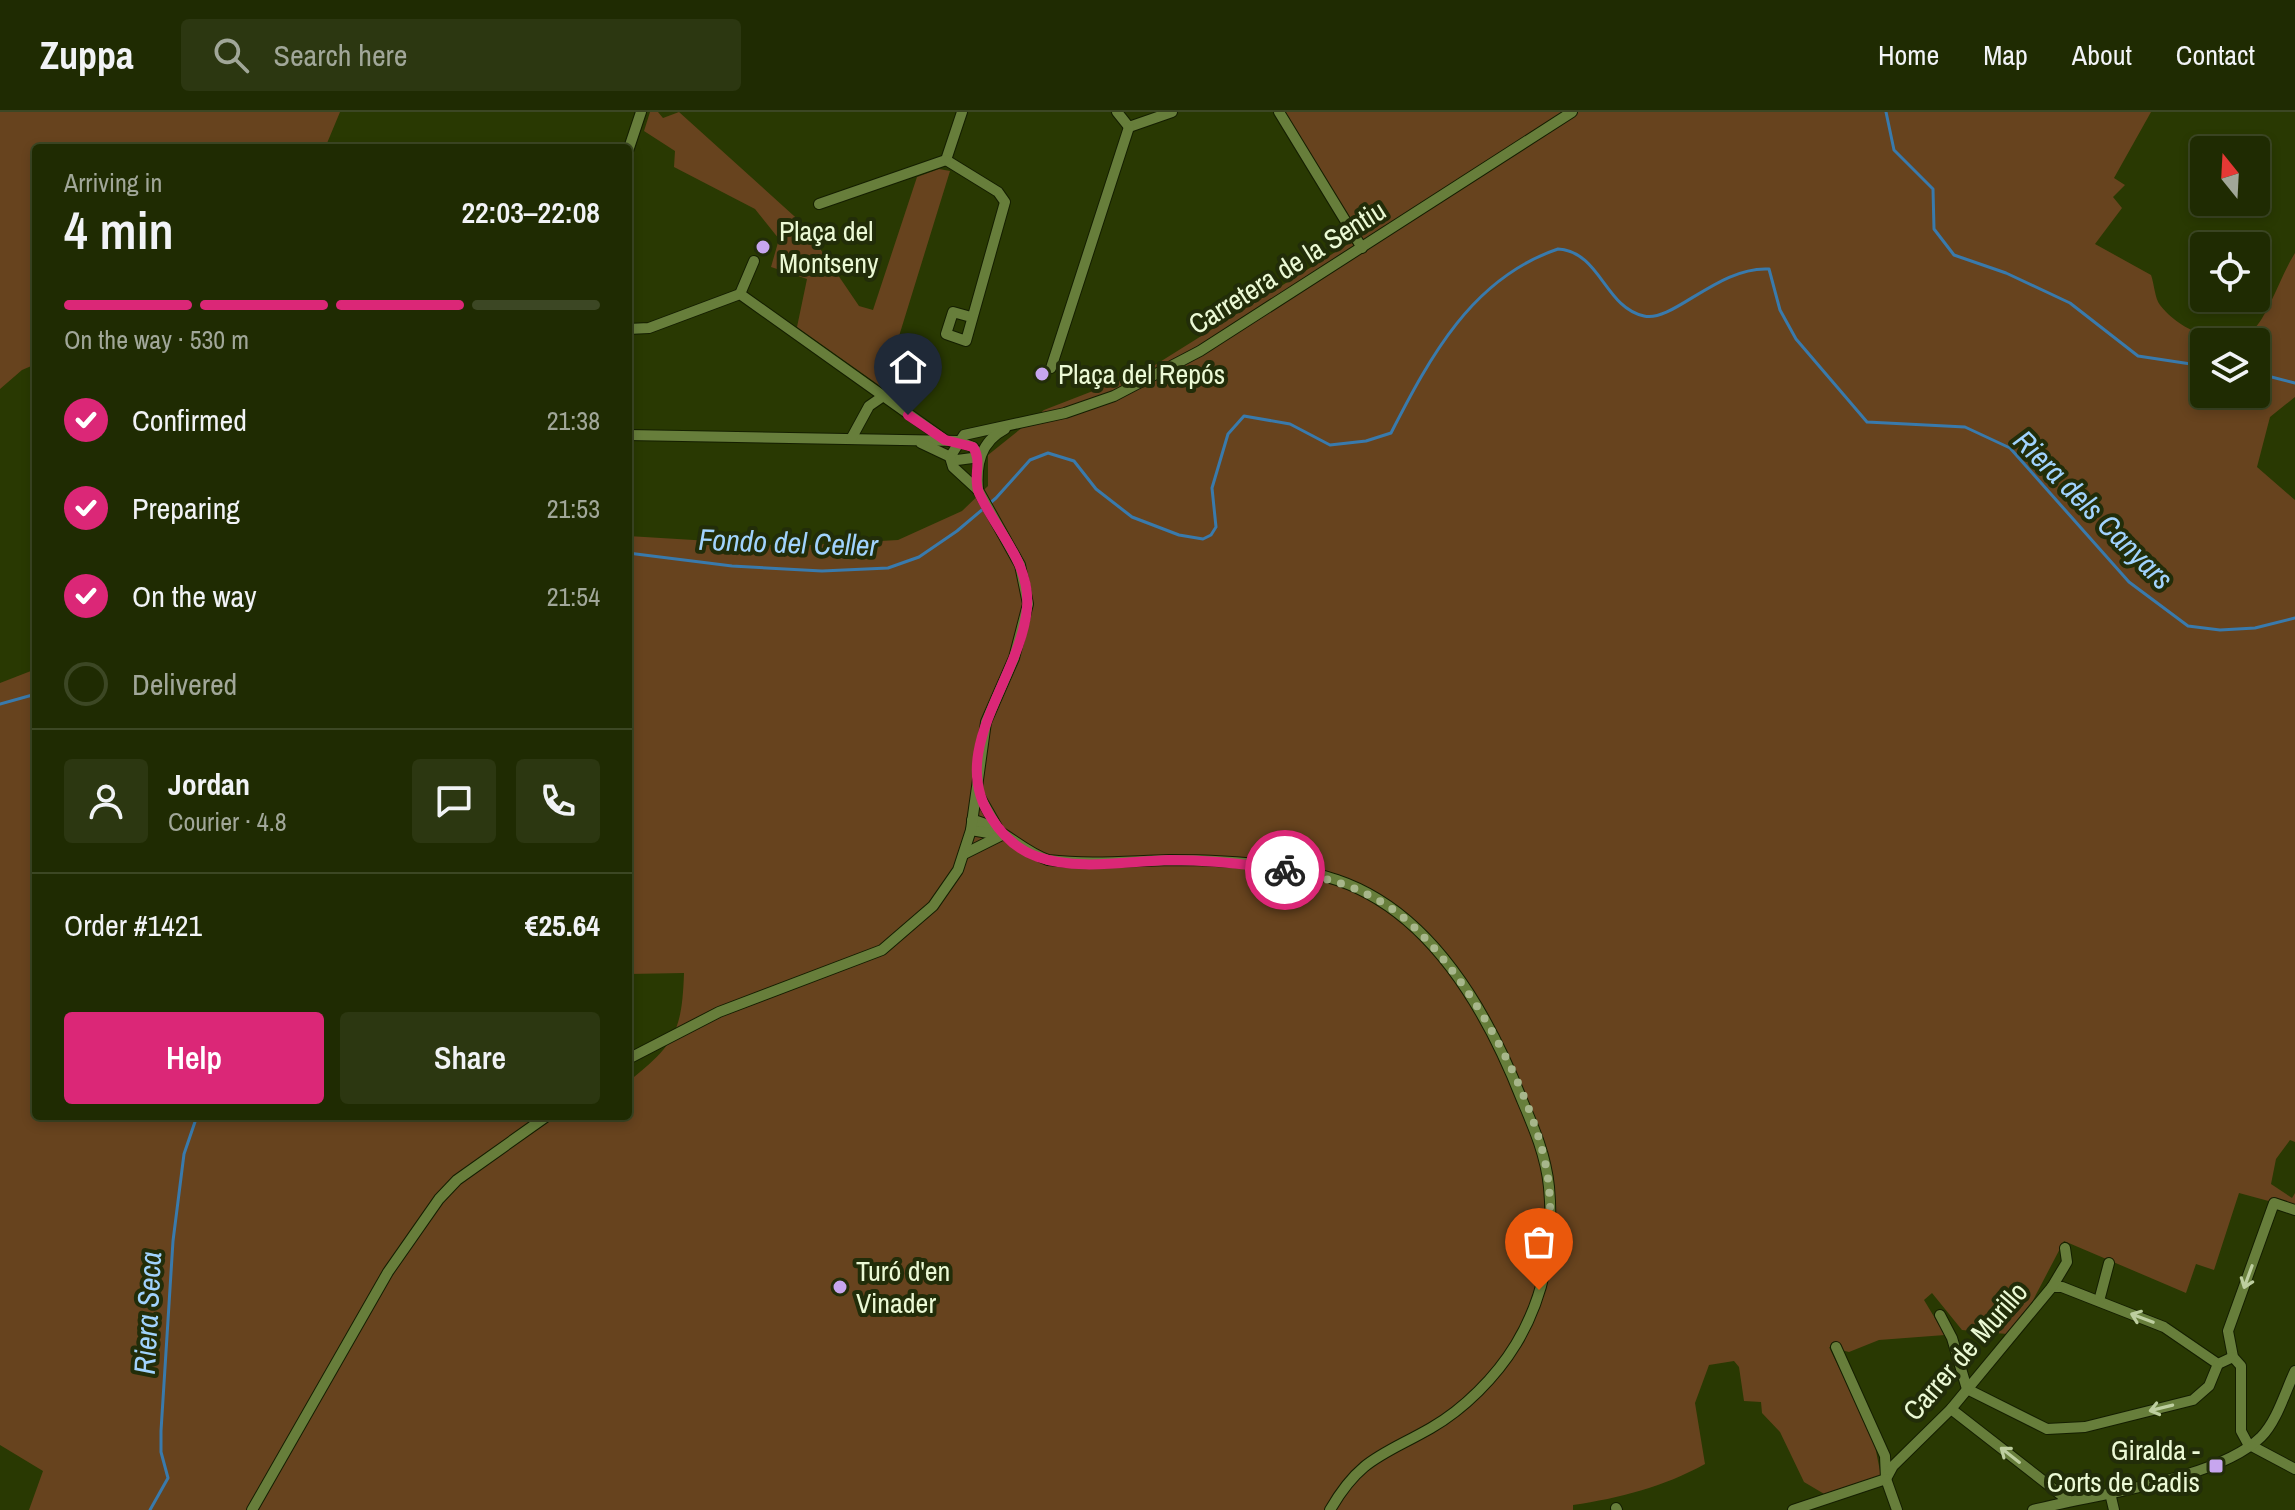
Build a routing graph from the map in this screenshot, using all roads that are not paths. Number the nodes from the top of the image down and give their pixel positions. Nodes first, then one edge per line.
1 (641, 112) edge
2 (962, 112) edge
3 (1117, 112) edge
4 (1172, 112) edge
5 (1279, 112) edge
6 (1572, 112) edge
7 (1129, 127) junction
8 (630, 144) edge
9 (946, 160) junction
10 (819, 204) dead end
11 (1362, 248) junction
12 (754, 261) dead end
13 (740, 294) junction
14 (971, 317) dead end
15 (632, 329) edge
16 (1051, 368) dead end
17 (864, 383) junction
18 (882, 397) junction
19 (869, 406) junction
20 (1010, 426) junction
21 (930, 429) junction
22 (632, 435) edge
23 (851, 439) junction
24 (959, 439) junction
25 (916, 440) junction
26 (945, 440) junction
27 (950, 457) junction
28 (980, 457) junction
29 (980, 494) junction
30 (976, 791) junction
31 (972, 825) junction
32 (1002, 835) junction
33 (966, 853) junction
34 (632, 1057) edge
35 (541, 1120) edge
36 (2295, 1210) edge
37 (2065, 1248) dead end
38 (2109, 1263) dead end
39 (2052, 1287) junction
40 (2099, 1301) junction
41 (1940, 1315) dead end
42 (1836, 1347) dead end
43 (2233, 1357) junction
44 (2218, 1364) junction
45 (2295, 1371) edge
46 (1967, 1389) junction
47 (1951, 1409) junction
48 (2248, 1444) junction
49 (2295, 1469) edge
50 (1886, 1479) junction
51 (2110, 1493) junction
52 (2069, 1501) junction
53 (252, 1510) edge
54 (1330, 1510) edge
55 (1793, 1510) edge
56 (1897, 1510) edge
57 (2033, 1510) edge
58 (2114, 1510) edge

1 - 8 street
2 - 9 street
3 - 7 street
4 - 7 street
5 - 11 street
6 - 11 street, Carretera de la Sentiu
7 - 16 street
9 - 10 street
9 - 14 street
11 - 20 street, Carretera de la Sentiu
12 - 13 street
13 - 15 street
13 - 17 street
17 - 18 street
17 - 19 street
18 - 19 street
18 - 21 street
19 - 23 street
20 - 24 street, Carretera de la Sentiu
20 - 28 street
21 - 24 street
21 - 26 street
22 - 23 street
23 - 25 street
24 - 26 street
24 - 27 street
24 - 28 street
25 - 26 street
25 - 27 street
27 - 28 street
27 - 29 street
28 - 29 street
29 - 30 street
30 - 31 street
30 - 32 street
31 - 32 street
31 - 33 street
32 - 33 street
32 - 54 street
33 - 34 street
35 - 53 street
36 -> 43 street
37 - 39 street, Carrer de Murillo
38 - 40 street
39 - 40 street
39 - 46 street, Carrer de Murillo
44 -> 40 street
41 - 46 street
42 - 50 street
43 - 44 street
43 - 48 street
44 -> 46 street
45 - 48 street
46 - 47 street, Carrer de Murillo
47 - 50 street, Carrer de Murillo
52 -> 47 street
48 - 49 street
48 - 51 street
50 - 55 street
50 - 56 street
51 - 52 street
51 - 58 street
52 - 57 street

